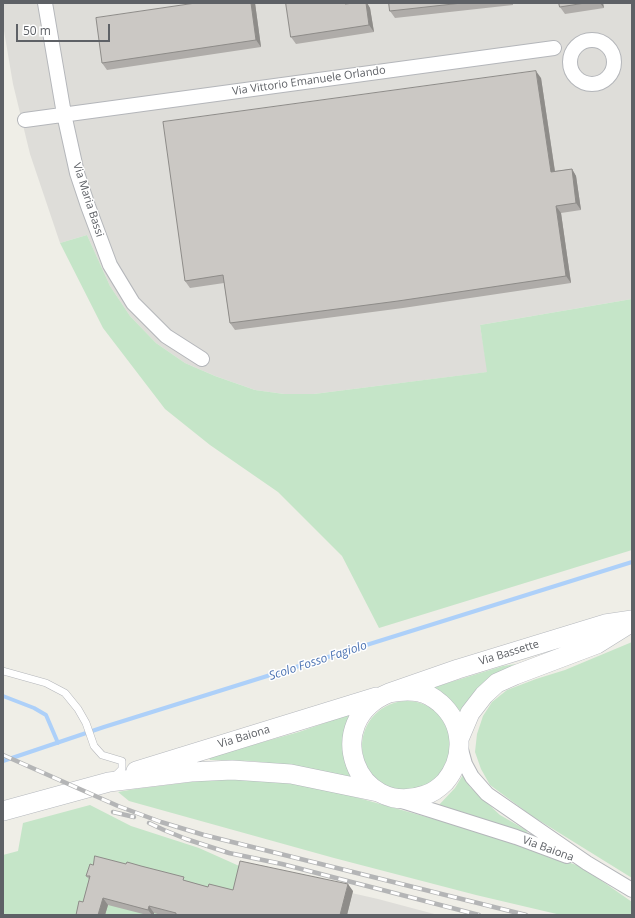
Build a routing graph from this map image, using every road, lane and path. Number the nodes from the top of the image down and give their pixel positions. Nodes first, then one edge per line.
1 (45, 3) edge
2 (586, 41) junction
3 (554, 48) junction
4 (570, 58) junction
5 (64, 114) junction
6 (24, 120) dead end
7 (202, 359) dead end
8 (632, 621) edge
9 (3, 671) edge
10 (385, 694) junction
11 (460, 741) junction
12 (109, 782) junction
13 (387, 795) junction
14 (3, 811) edge
15 (587, 863) junction
16 (632, 890) edge

1 - 5 street, Via Maria Bassi
2 - 3 street, Via Vittorio Emanuele Orlando
2 - 4 street
2 - 4 street, Via Vittorio Emanuele Orlando
3 - 4 street
3 - 5 street, Via Vittorio Emanuele Orlando
5 - 6 street, Via Vittorio Emanuele Orlando
5 - 7 street, Via Maria Bassi
8 - 10 main road, Via Bassette
8 - 11 main road, Via Bassette
9 - 12 lane
10 - 11 main road
10 - 12 main road, Via Baiona
10 - 13 main road
11 - 13 main road
11 - 15 street, Via Baiona
12 - 13 main road, Via Baiona
12 - 14 main road, Via Baiona
13 - 15 street, Via Baiona
15 - 16 street, Via Baiona

